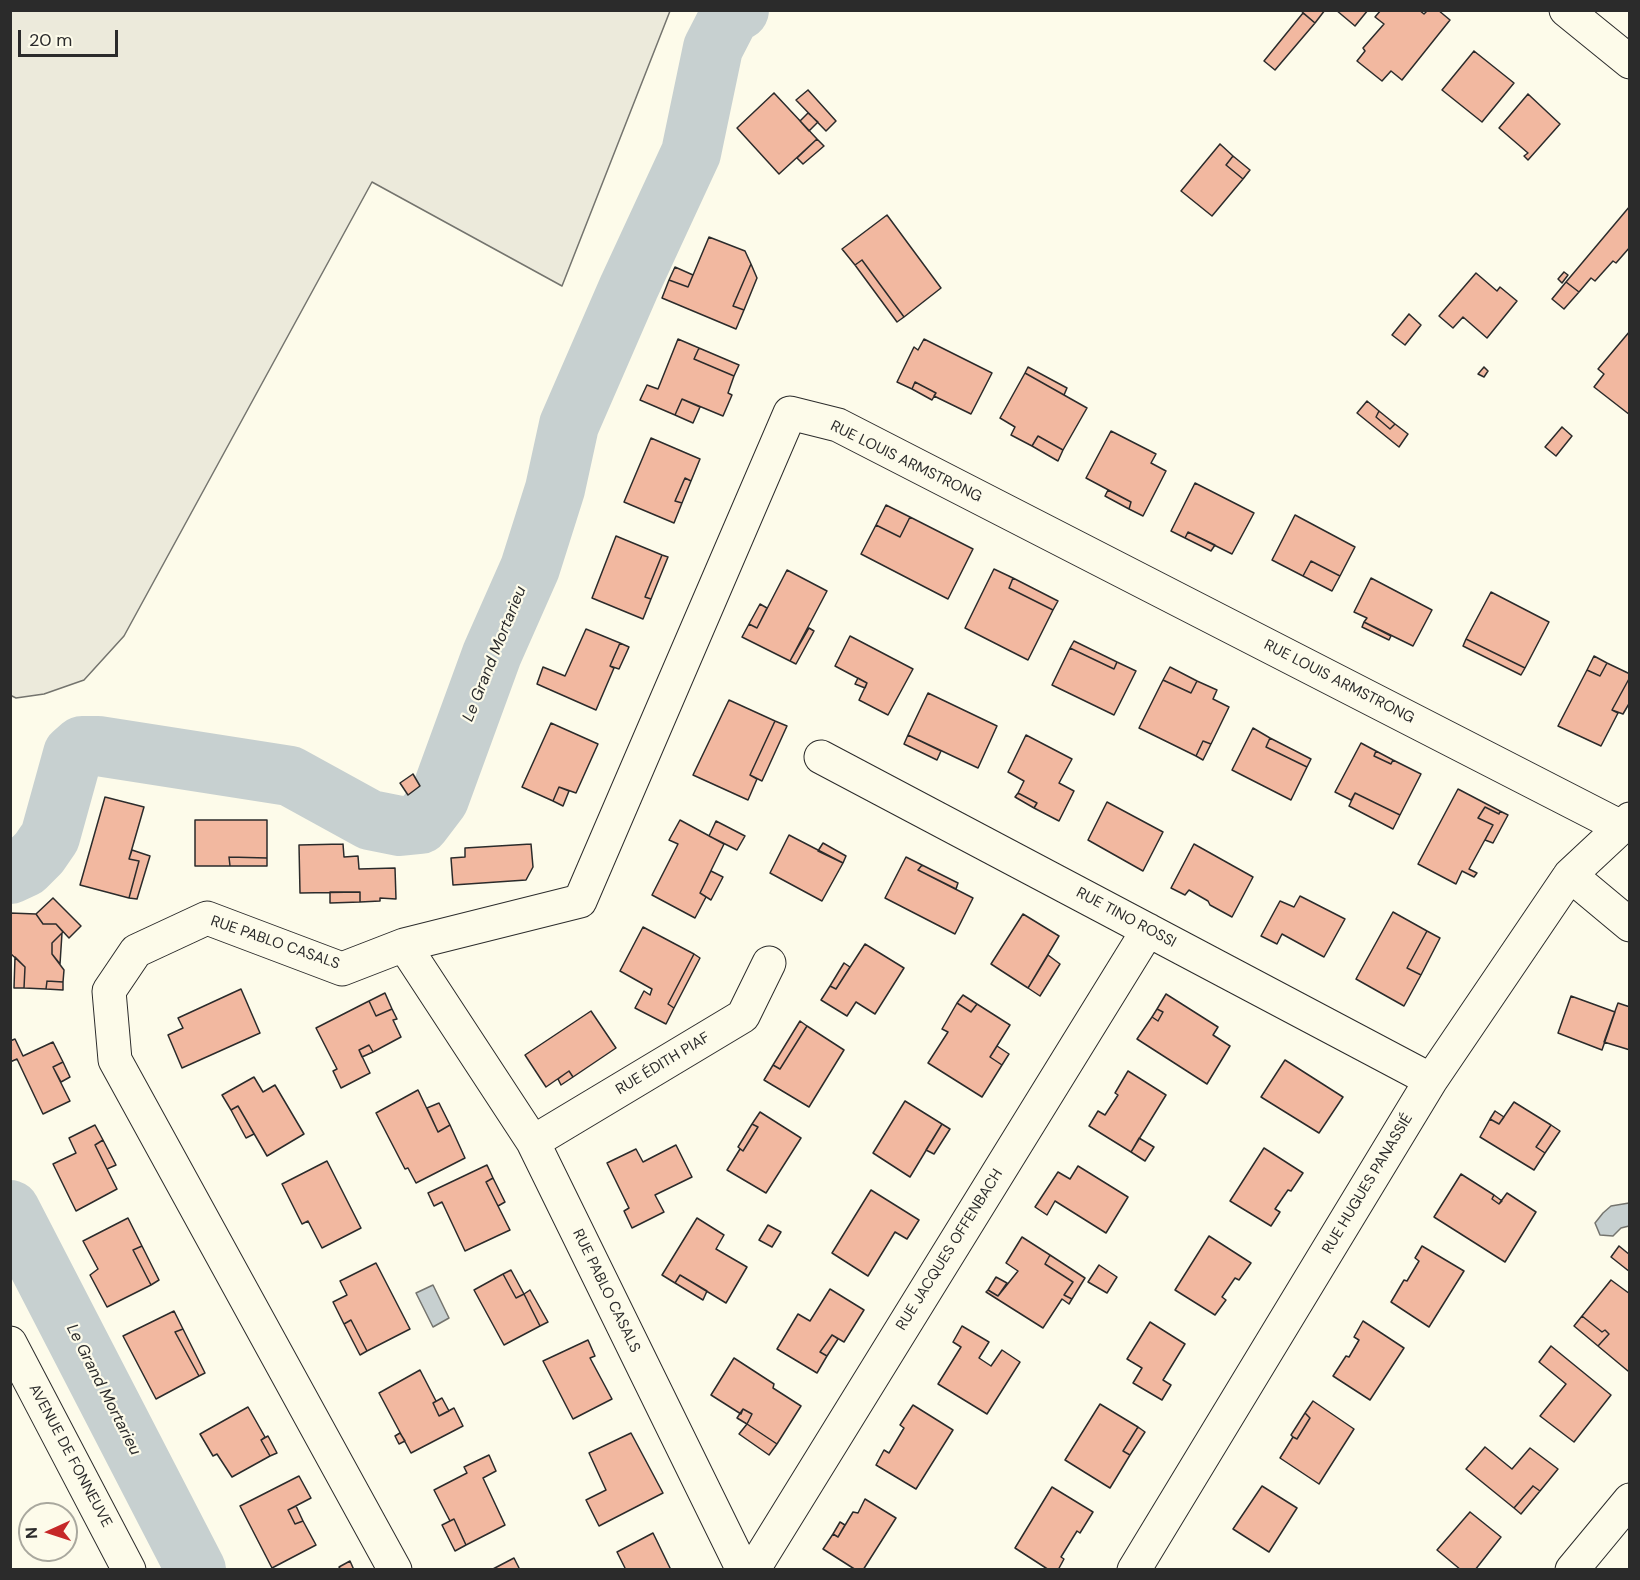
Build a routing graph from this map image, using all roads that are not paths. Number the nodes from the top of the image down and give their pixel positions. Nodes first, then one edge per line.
1 (1566, 10) edge
2 (1629, 62) edge
3 (821, 757) dead end
4 (1625, 823) edge
5 (1570, 875) junction
6 (1629, 925) edge
7 (1148, 930) junction
8 (404, 945) junction
9 (769, 963) dead end
10 (1431, 1080) junction
11 (533, 1142) junction
12 (10, 1343) edge
13 (1629, 1500) edge
14 (129, 1569) edge
15 (395, 1569) edge
16 (743, 1569) edge
17 (753, 1569) edge
18 (1134, 1569) edge
19 (1572, 1569) edge

1 - 2 street
3 - 7 street, RUE TINO ROSSI
4 - 5 street, RUE HUGUES PANASSIÉ
4 - 8 street, RUE LOUIS ARMSTRONG
5 - 6 street
5 - 10 street, RUE HUGUES PANASSIÉ
7 - 10 street, RUE TINO ROSSI
7 - 17 street, RUE JACQUES OFFENBACH
8 - 11 street, RUE PABLO CASALS
8 - 15 street, RUE PABLO CASALS
9 - 11 street, RUE ÉDITH PIAF
10 - 18 street, RUE HUGUES PANASSIÉ
11 - 16 street, RUE PABLO CASALS
12 - 14 street, AVENUE DE FONNEUVE
13 - 19 street

